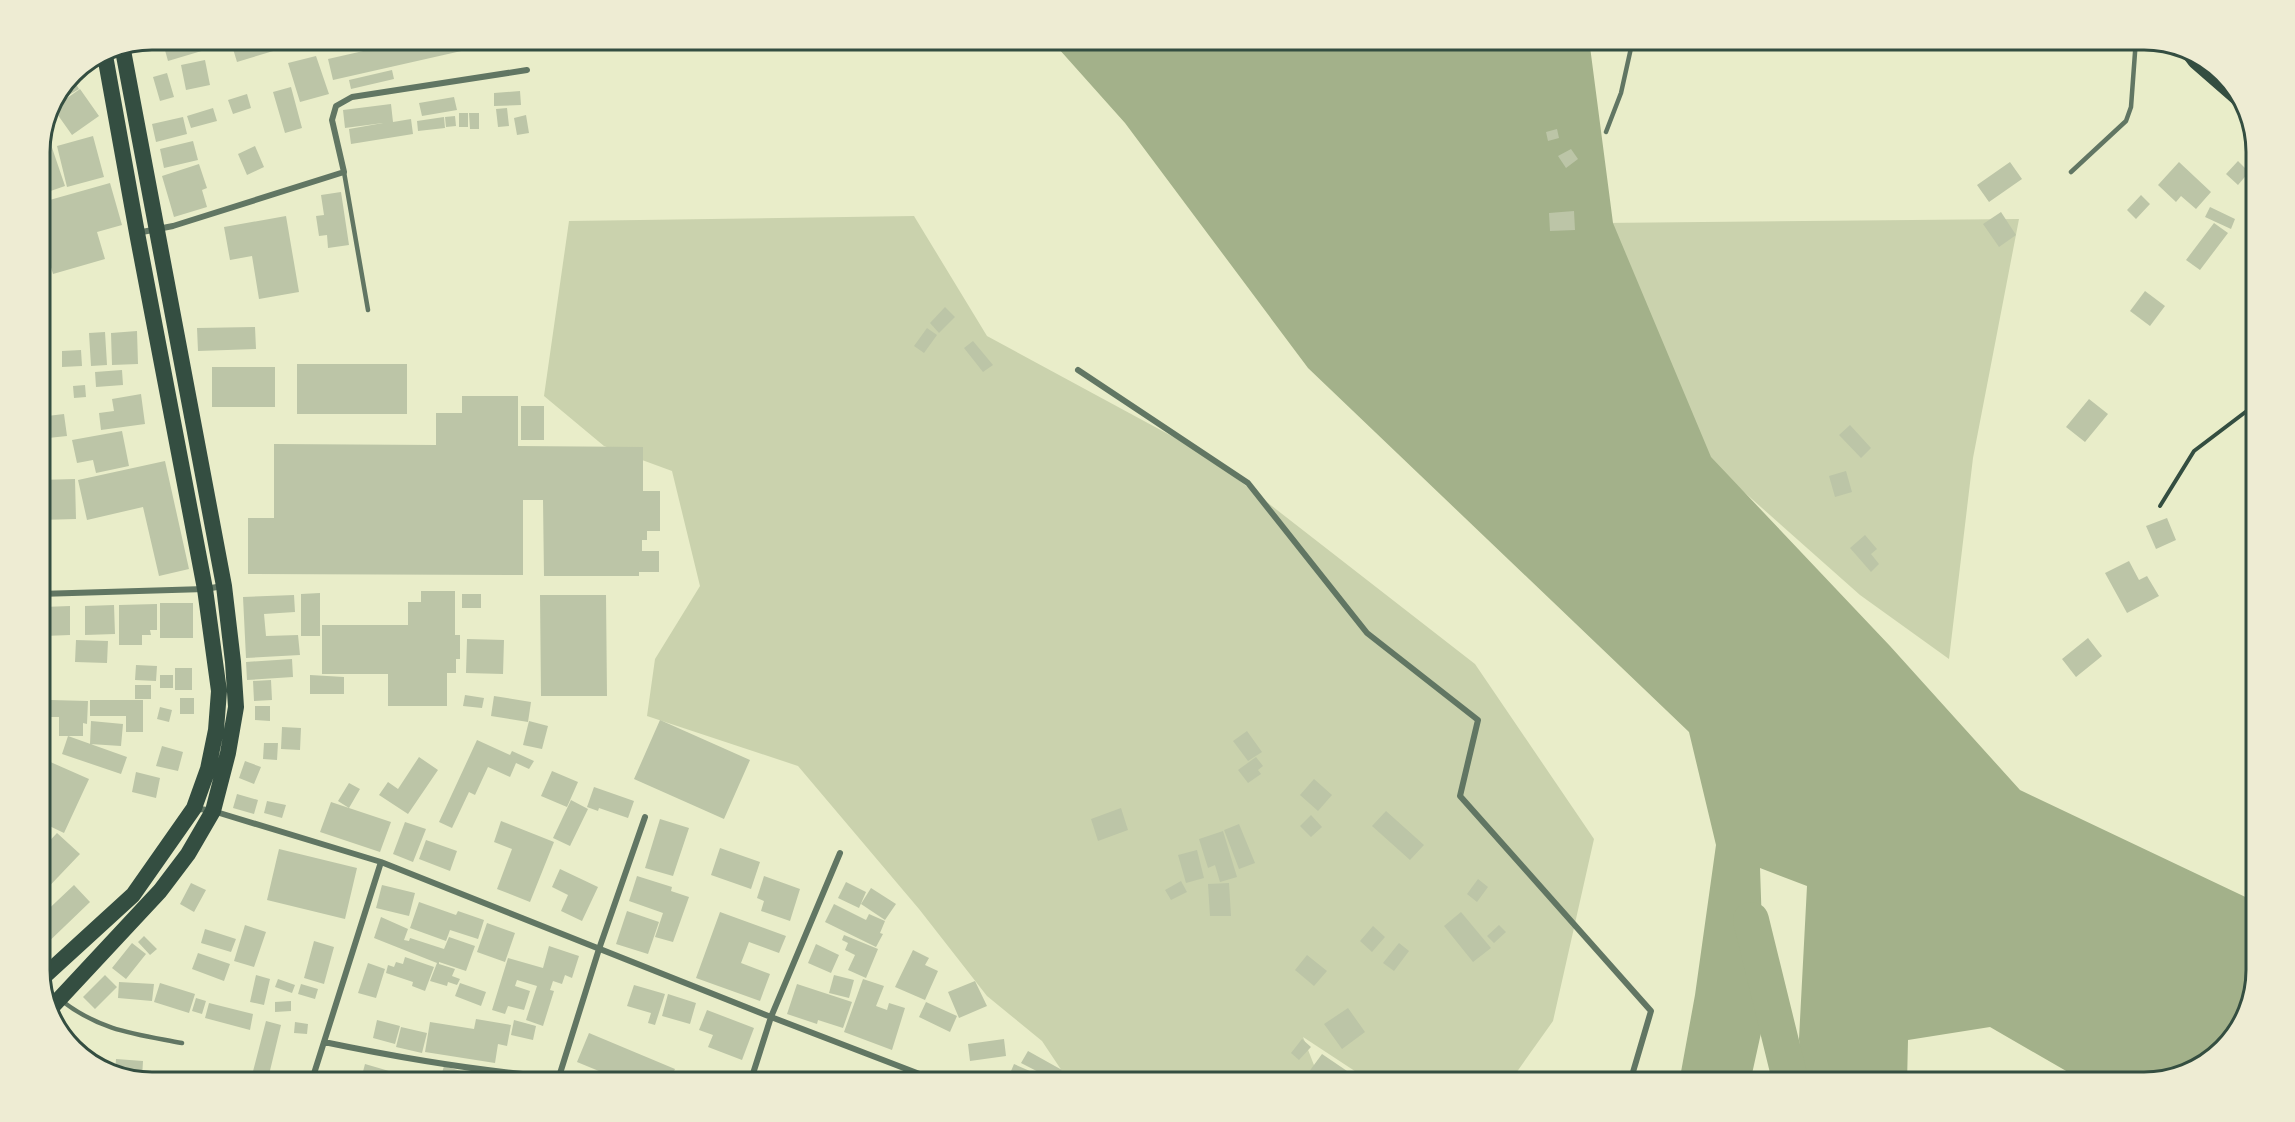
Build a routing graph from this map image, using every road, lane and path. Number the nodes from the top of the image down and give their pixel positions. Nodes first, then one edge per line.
1 (1631, 50) edge
2 (2135, 50) edge
3 (124, 54) edge
4 (107, 60) edge
5 (527, 70) dead end
6 (1606, 132) dead end
7 (344, 172) junction
8 (2071, 172) dead end
9 (158, 229) junction
10 (136, 233) junction
11 (368, 310) dead end
12 (1078, 370) dead end
13 (2245, 412) edge
14 (2160, 506) dead end
15 (224, 586) junction
16 (205, 589) junction
17 (50, 594) edge
18 (194, 808) junction
19 (213, 811) junction
20 (645, 817) dead end
21 (840, 853) dead end
22 (381, 861) junction
23 (599, 949) junction
24 (50, 971) edge
25 (55, 1004) edge
26 (771, 1017) junction
27 (324, 1042) junction
28 (182, 1043) dead end
29 (314, 1072) edge
30 (496, 1072) edge
31 (561, 1072) edge
32 (754, 1072) edge
33 (914, 1072) edge
34 (1633, 1072) edge

1 - 6 lane
2 - 8 lane
3 - 9 highway
4 - 10 highway
5 - 7 street
7 - 9 street
7 - 11 lane
9 - 10 street
9 - 15 highway
10 - 16 highway
12 - 34 street
13 - 14 path
15 - 16 street
15 - 19 highway
16 - 17 street
16 - 18 highway
18 - 19 street
18 - 24 highway
19 - 22 street
19 - 25 highway
20 - 23 street
21 - 26 street
22 - 23 street
22 - 27 street
23 - 26 street
23 - 31 street
25 - 28 lane
26 - 32 street
26 - 33 street
27 - 29 street
27 - 30 street

